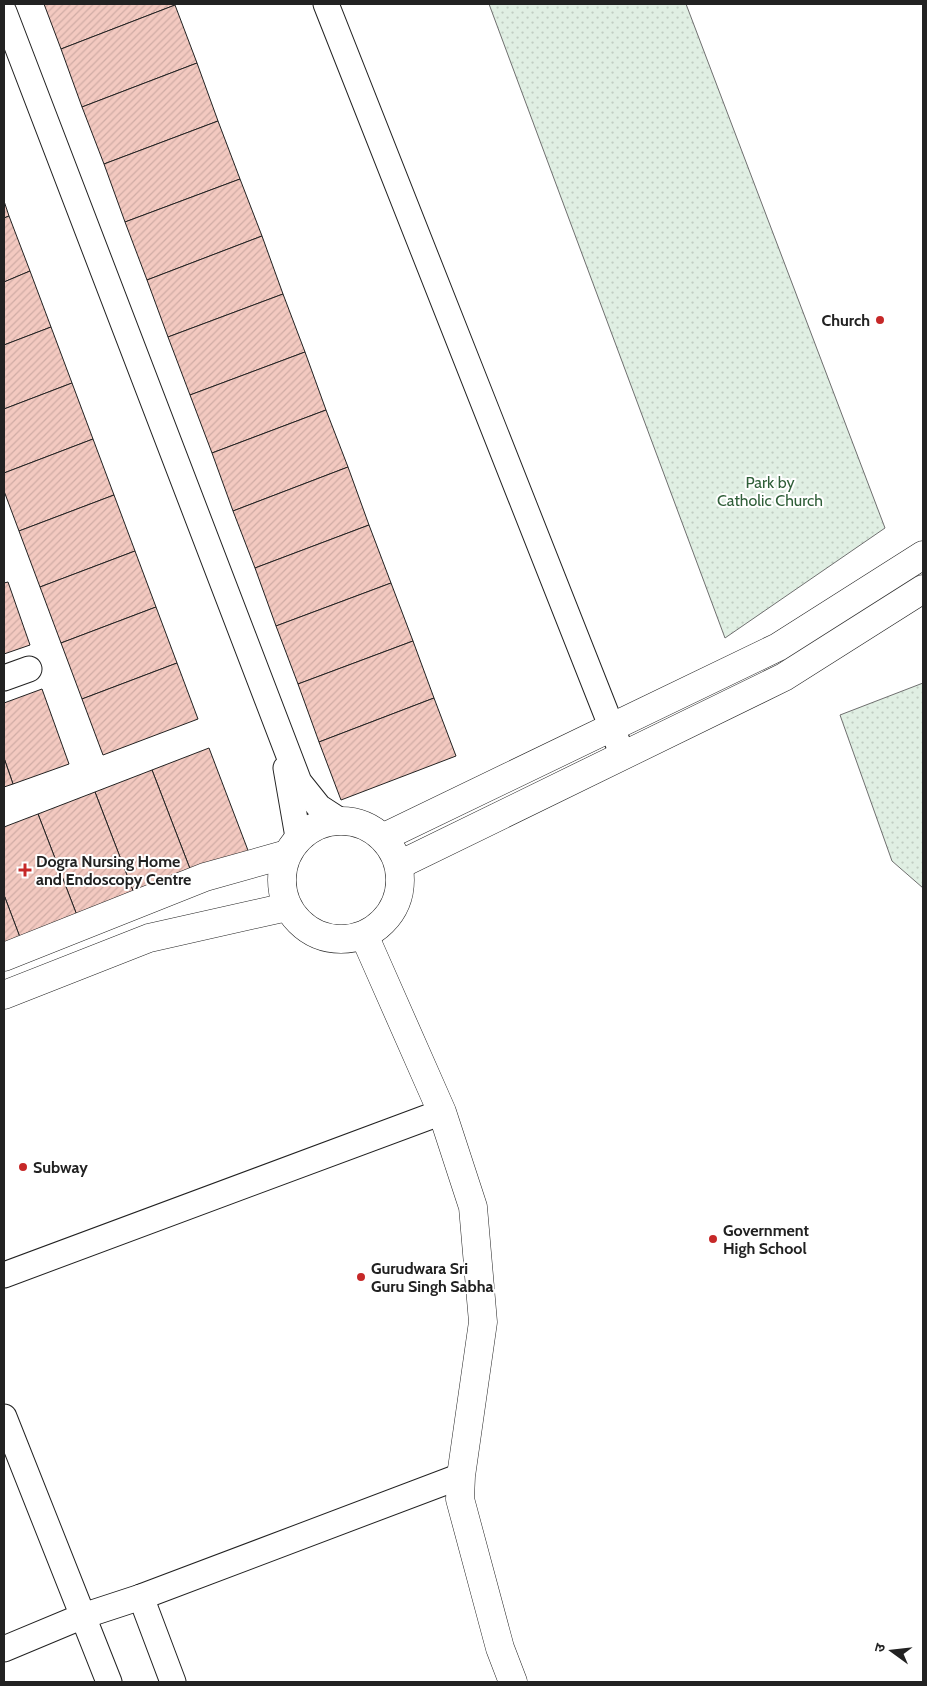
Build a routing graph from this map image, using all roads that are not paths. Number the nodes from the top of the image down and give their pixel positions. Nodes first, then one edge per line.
1 (326, 4) edge
2 (4, 12) edge
3 (923, 555) edge
4 (923, 589) edge
5 (29, 669) dead end
6 (4, 678) edge
7 (613, 727) junction
8 (280, 736) junction
9 (623, 756) junction
10 (338, 820) junction
11 (384, 837) junction
12 (293, 845) junction
13 (399, 865) junction
14 (135, 906) junction
15 (287, 906) junction
16 (364, 935) junction
17 (149, 938) junction
18 (4, 957) edge
19 (4, 995) edge
20 (442, 1112) junction
21 (4, 1274) edge
22 (4, 1417) edge
23 (461, 1476) junction
24 (141, 1597) junction
25 (83, 1616) junction
26 (4, 1649) edge
27 (109, 1682) edge
28 (172, 1682) edge
29 (513, 1682) edge

1 - 7 street
2 - 8 street
3 - 7 street
4 - 9 street
5 - 6 street
7 - 9 street
7 - 11 street
8 - 10 street
8 - 12 street
9 - 13 street
10 - 11 street
10 - 12 street
11 - 13 street
12 - 14 street
12 - 15 street
13 - 16 street
14 - 17 street
14 - 18 street
15 - 16 street
15 - 17 street
16 - 20 street
17 - 19 street
20 - 21 street
20 - 23 street
22 - 25 street
23 - 24 street
23 - 29 street
24 - 25 street
24 - 28 street
25 - 26 street
25 - 27 street

